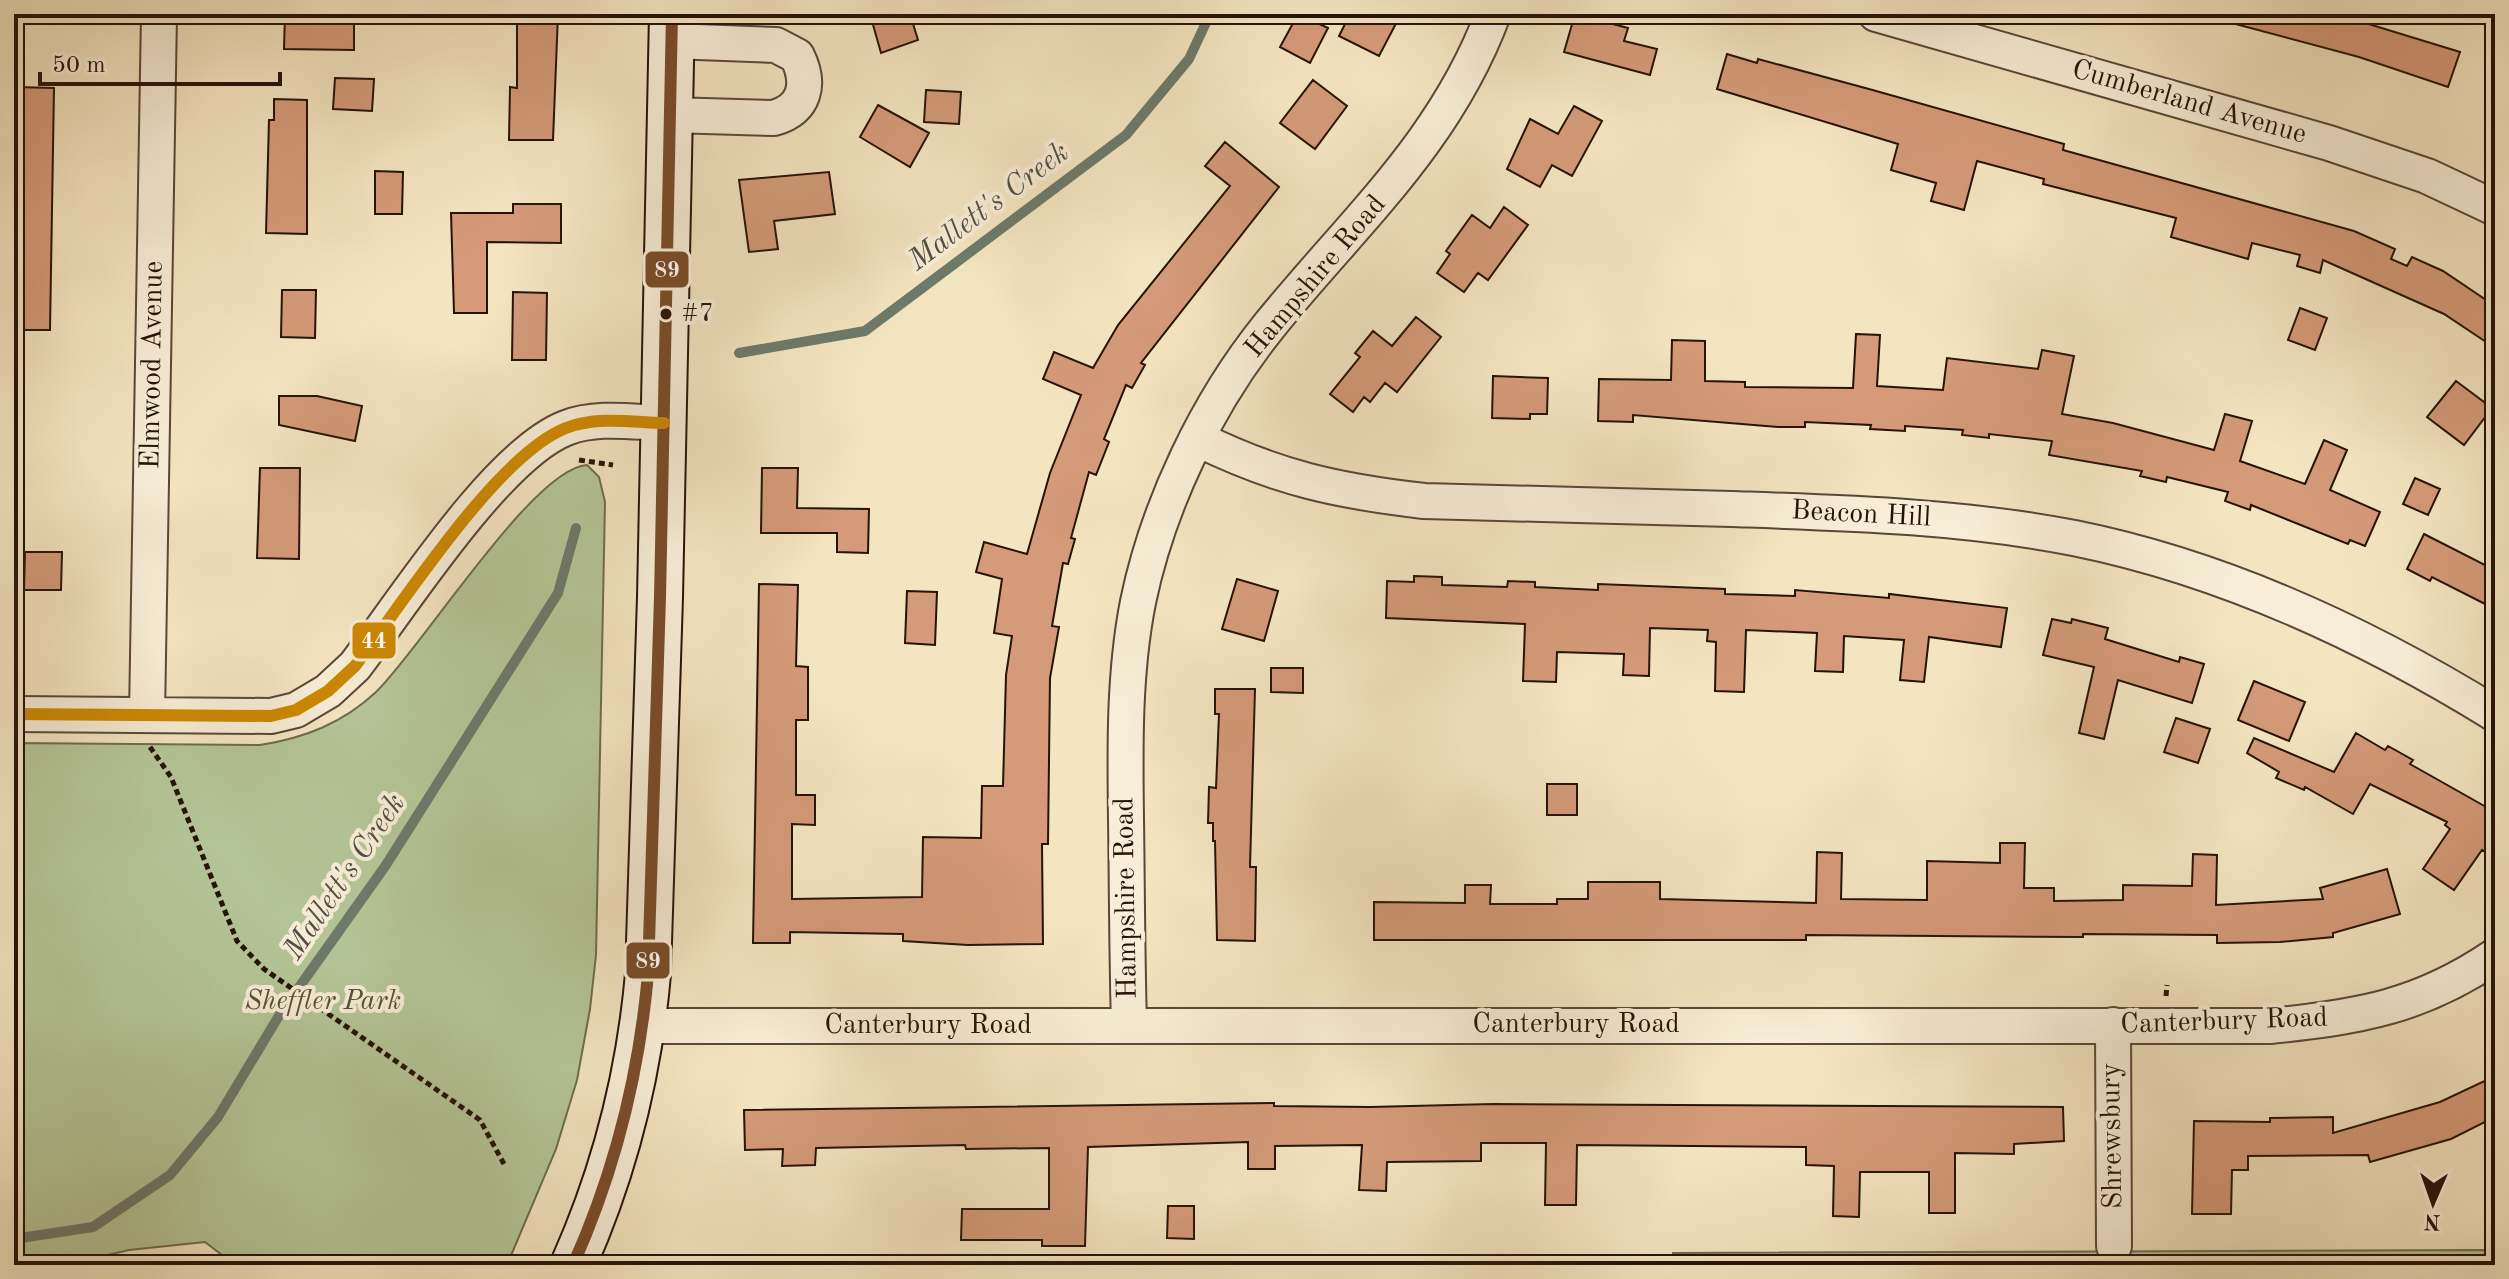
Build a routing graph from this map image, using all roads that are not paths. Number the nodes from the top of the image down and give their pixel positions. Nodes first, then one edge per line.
1 (159, 14) edge
2 (1493, 14) edge
3 (1876, 14) edge
4 (672, 28) edge
5 (670, 115) junction
6 (2495, 208) edge
7 (664, 423) junction
8 (1198, 439) junction
9 (14, 714) edge
10 (2495, 714) edge
11 (145, 728) junction
12 (2495, 956) edge
13 (1129, 1024) junction
14 (2113, 1025) junction
15 (643, 1026) junction
16 (2114, 1246) dead end
17 (573, 1265) edge

1 - 11 street, Elmwood Avenue
2 - 8 street, Hampshire Road
3 - 6 street, Cumberland Avenue
4 - 5 main road
4 - 5 street
5 - 7 main road
7 - 11 street
7 - 15 main road
8 - 10 street, Beacon Hill
8 - 13 street, Hampshire Road
9 - 11 street
12 - 14 street, Canterbury Road
13 - 14 street, Canterbury Road
13 - 15 street, Canterbury Road
14 - 16 street, Shrewsbury
15 - 17 main road

